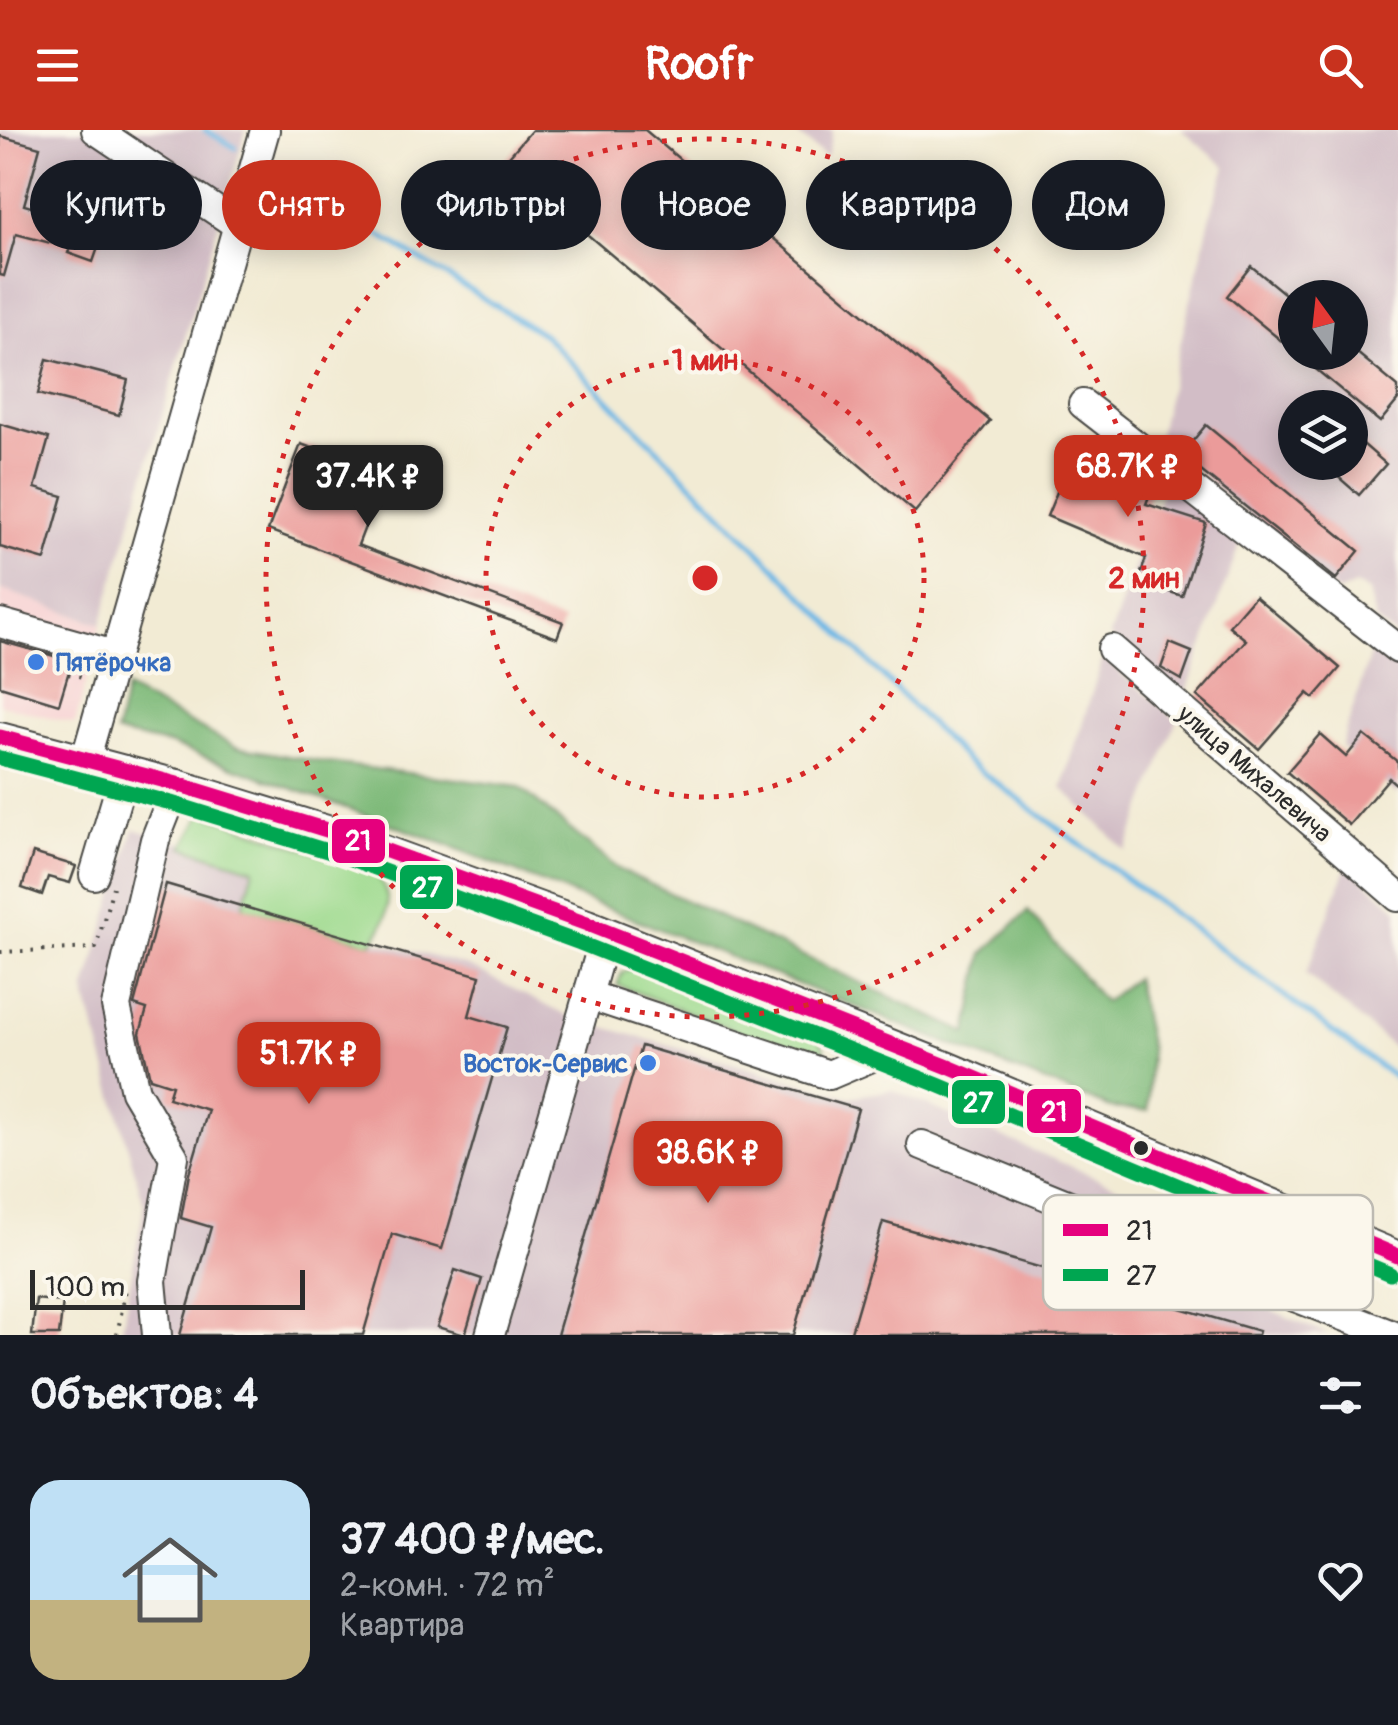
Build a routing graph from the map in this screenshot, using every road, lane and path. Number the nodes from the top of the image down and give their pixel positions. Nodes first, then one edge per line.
1 (96, 130) edge
2 (264, 130) edge
3 (256, 160) edge
4 (222, 215) edge
5 (229, 250) edge
6 (1083, 404) dead end
7 (0, 623) edge
8 (1112, 649) dead end
9 (1398, 649) edge
10 (114, 655) junction
11 (68, 674) dead end
12 (95, 680) dead end
13 (0, 737) edge
14 (85, 761) junction
15 (125, 770) junction
16 (176, 784) junction
17 (104, 881) joint
18 (1398, 897) edge
19 (606, 932) junction
20 (0, 952) edge
21 (588, 995) junction
22 (895, 1047) junction
23 (922, 1145) dead end
24 (1045, 1195) edge
25 (1253, 1195) edge
26 (126, 1289) dead end
27 (1327, 1310) edge
28 (117, 1335) edge
29 (157, 1335) edge
30 (490, 1335) edge
31 (1392, 1335) edge

1 - 4 street
2 - 3 street
5 - 10 street
6 - 9 street
7 - 10 street
8 - 18 street, улица Михалевича
10 - 14 street
11 - 12 path
13 - 14 street
14 - 15 street
15 - 16 street
15 - 17 street
16 - 19 street
16 - 29 street
17 - 20 path
19 - 21 street
19 - 22 street
21 - 22 street
21 - 30 street
22 - 25 street
23 - 24 street
26 - 28 path
27 - 31 street

